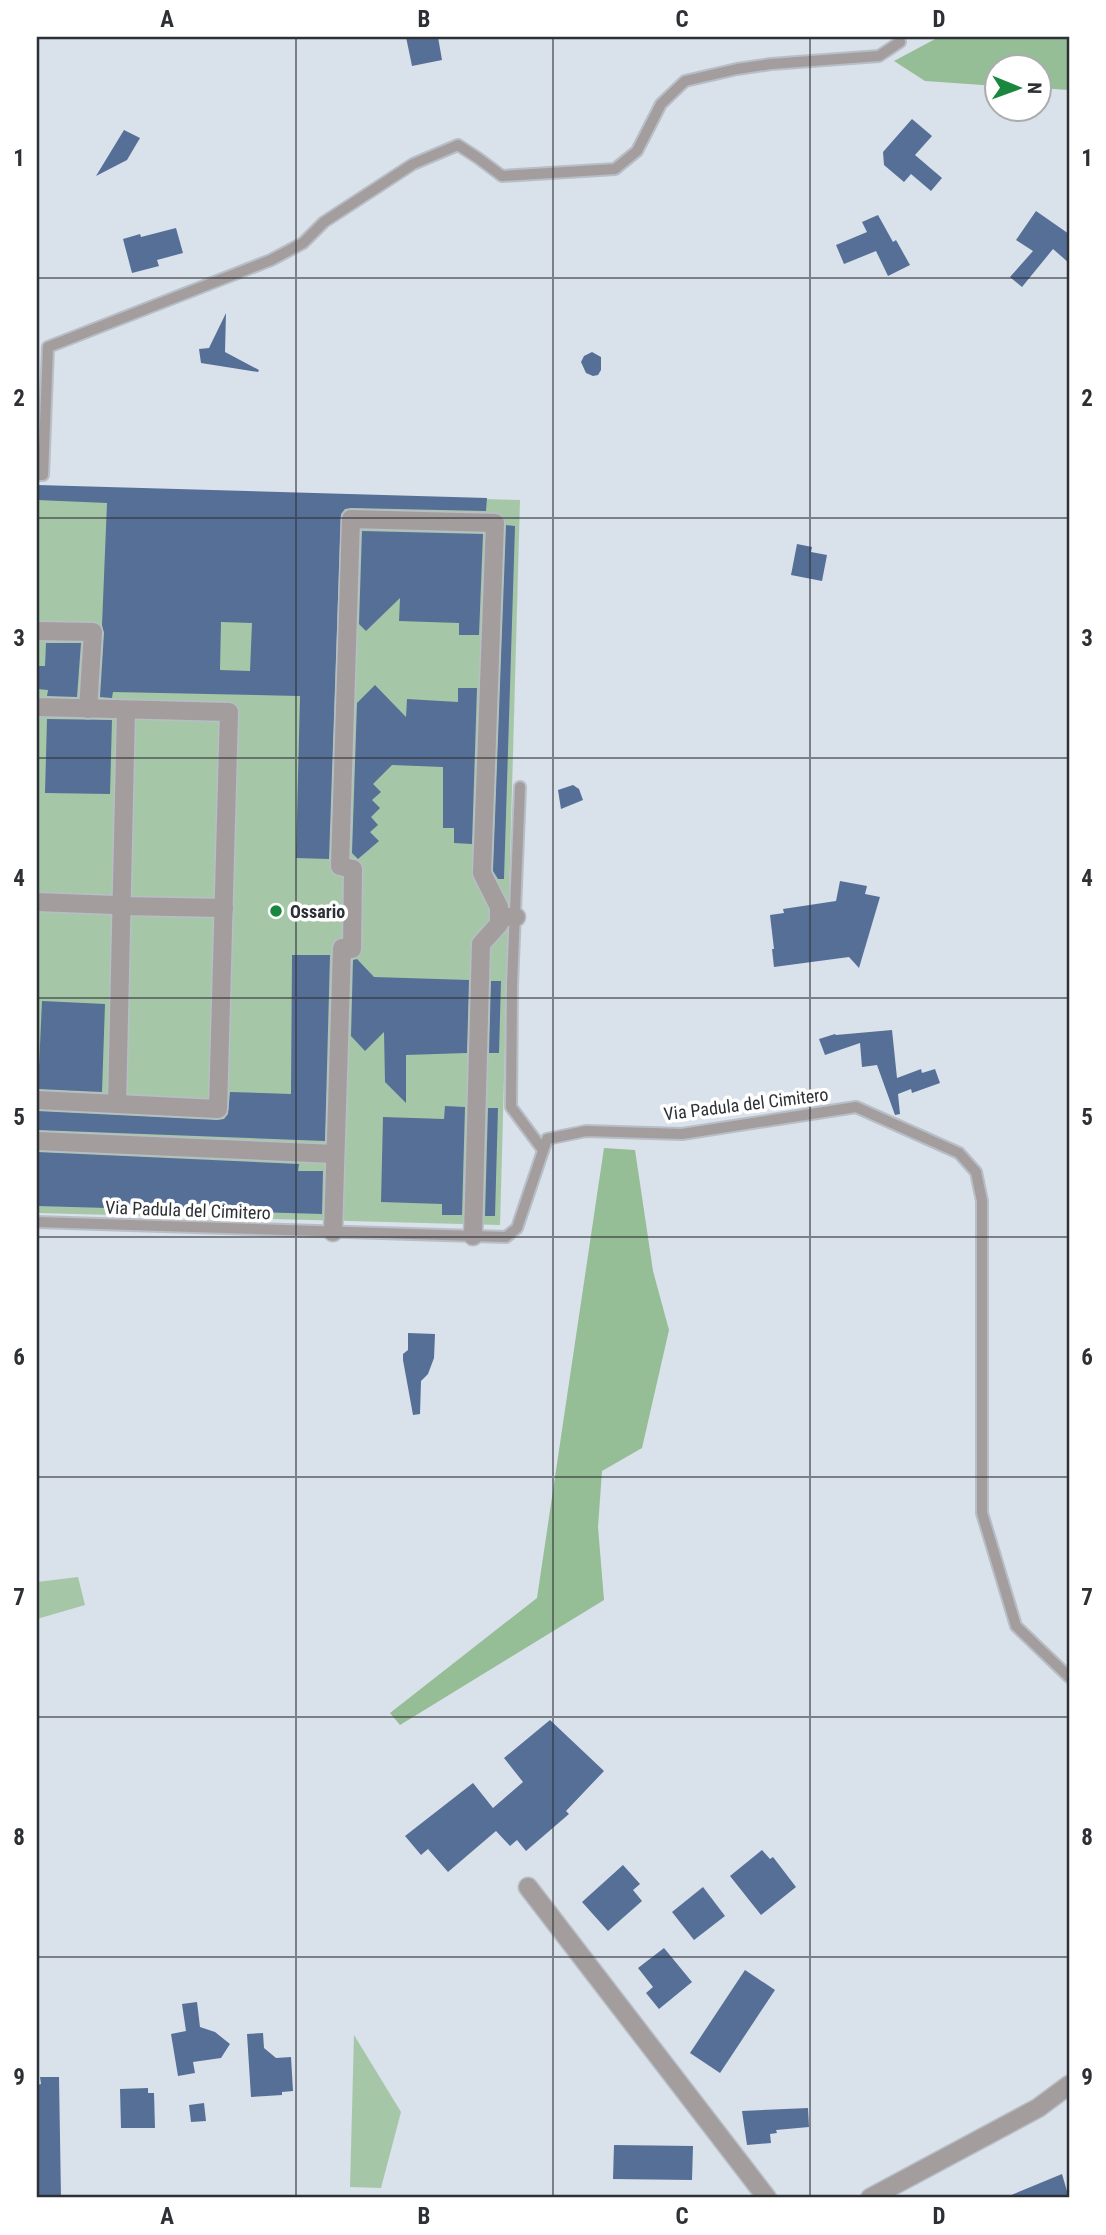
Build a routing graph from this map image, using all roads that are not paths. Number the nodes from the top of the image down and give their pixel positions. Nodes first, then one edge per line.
1 (900, 42) dead end
2 (37, 475) edge
3 (37, 631) edge
4 (37, 707) edge
5 (88, 709) junction
6 (126, 709) junction
7 (520, 787) dead end
8 (37, 902) edge
9 (118, 905) junction
10 (223, 908) junction
11 (507, 917) junction
12 (37, 1100) edge
13 (117, 1104) junction
14 (37, 1141) edge
15 (543, 1150) junction
16 (335, 1154) junction
17 (37, 1222) edge
18 (333, 1232) junction
19 (472, 1236) junction
20 (1069, 1677) edge
21 (528, 1887) dead end
22 (1069, 2085) edge
23 (767, 2198) edge
24 (870, 2198) edge

1 - 2 lane
3 - 5 street
4 - 5 street
5 - 6 street
6 - 9 street
6 - 10 street
7 - 11 lane
8 - 9 street
9 - 10 street
9 - 13 street
10 - 13 street
11 - 15 lane
11 - 16 street
11 - 19 street
12 - 13 street
14 - 16 street
15 - 19 lane, Via Padula del Cimitero
15 - 20 lane, Via Padula del Cimitero
16 - 18 street
17 - 18 lane, Via Padula del Cimitero
18 - 19 lane, Via Padula del Cimitero
21 - 23 street
22 - 24 street

